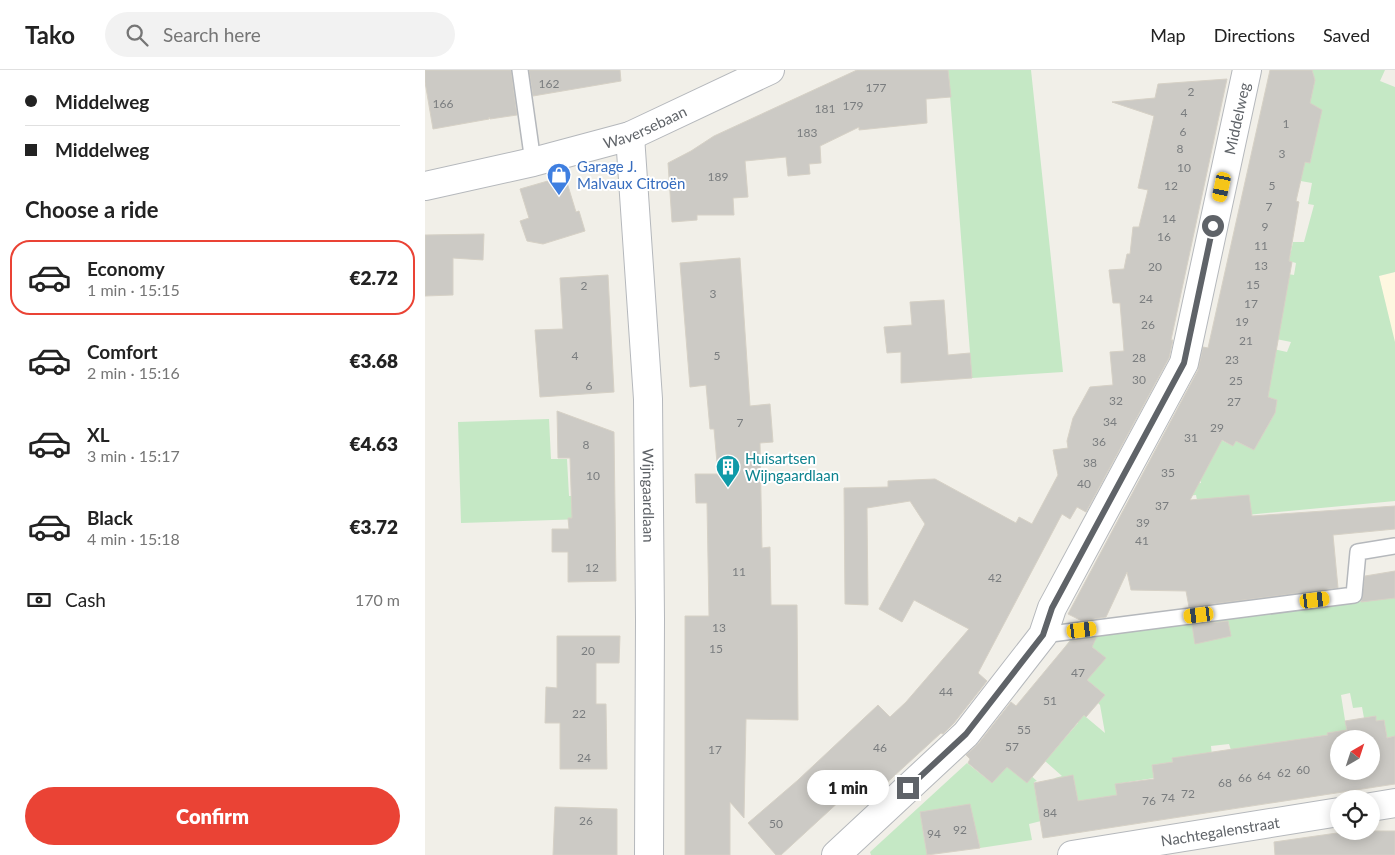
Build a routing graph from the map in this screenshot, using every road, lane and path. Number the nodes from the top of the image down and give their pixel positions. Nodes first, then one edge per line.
1 (520, 70) edge
2 (770, 70) edge
3 (1247, 70) edge
4 (631, 136) junction
5 (533, 162) junction
6 (425, 186) edge
7 (1395, 546) edge
8 (1043, 635) junction
9 (1395, 803) edge
10 (1380, 806) edge
11 (1330, 813) edge
12 (649, 855) edge
13 (836, 855) edge
14 (1072, 855) edge

1 - 5 lane
2 - 4 street, Waversebaan
3 - 8 street, Middelweg
4 - 5 street, Waversebaan
4 - 12 street, Wijngaardlaan
5 - 6 street, Waversebaan
7 - 8 lane
8 - 13 street, Middelweg
9 - 10 street
11 - 14 street, Nachtegalenstraat

